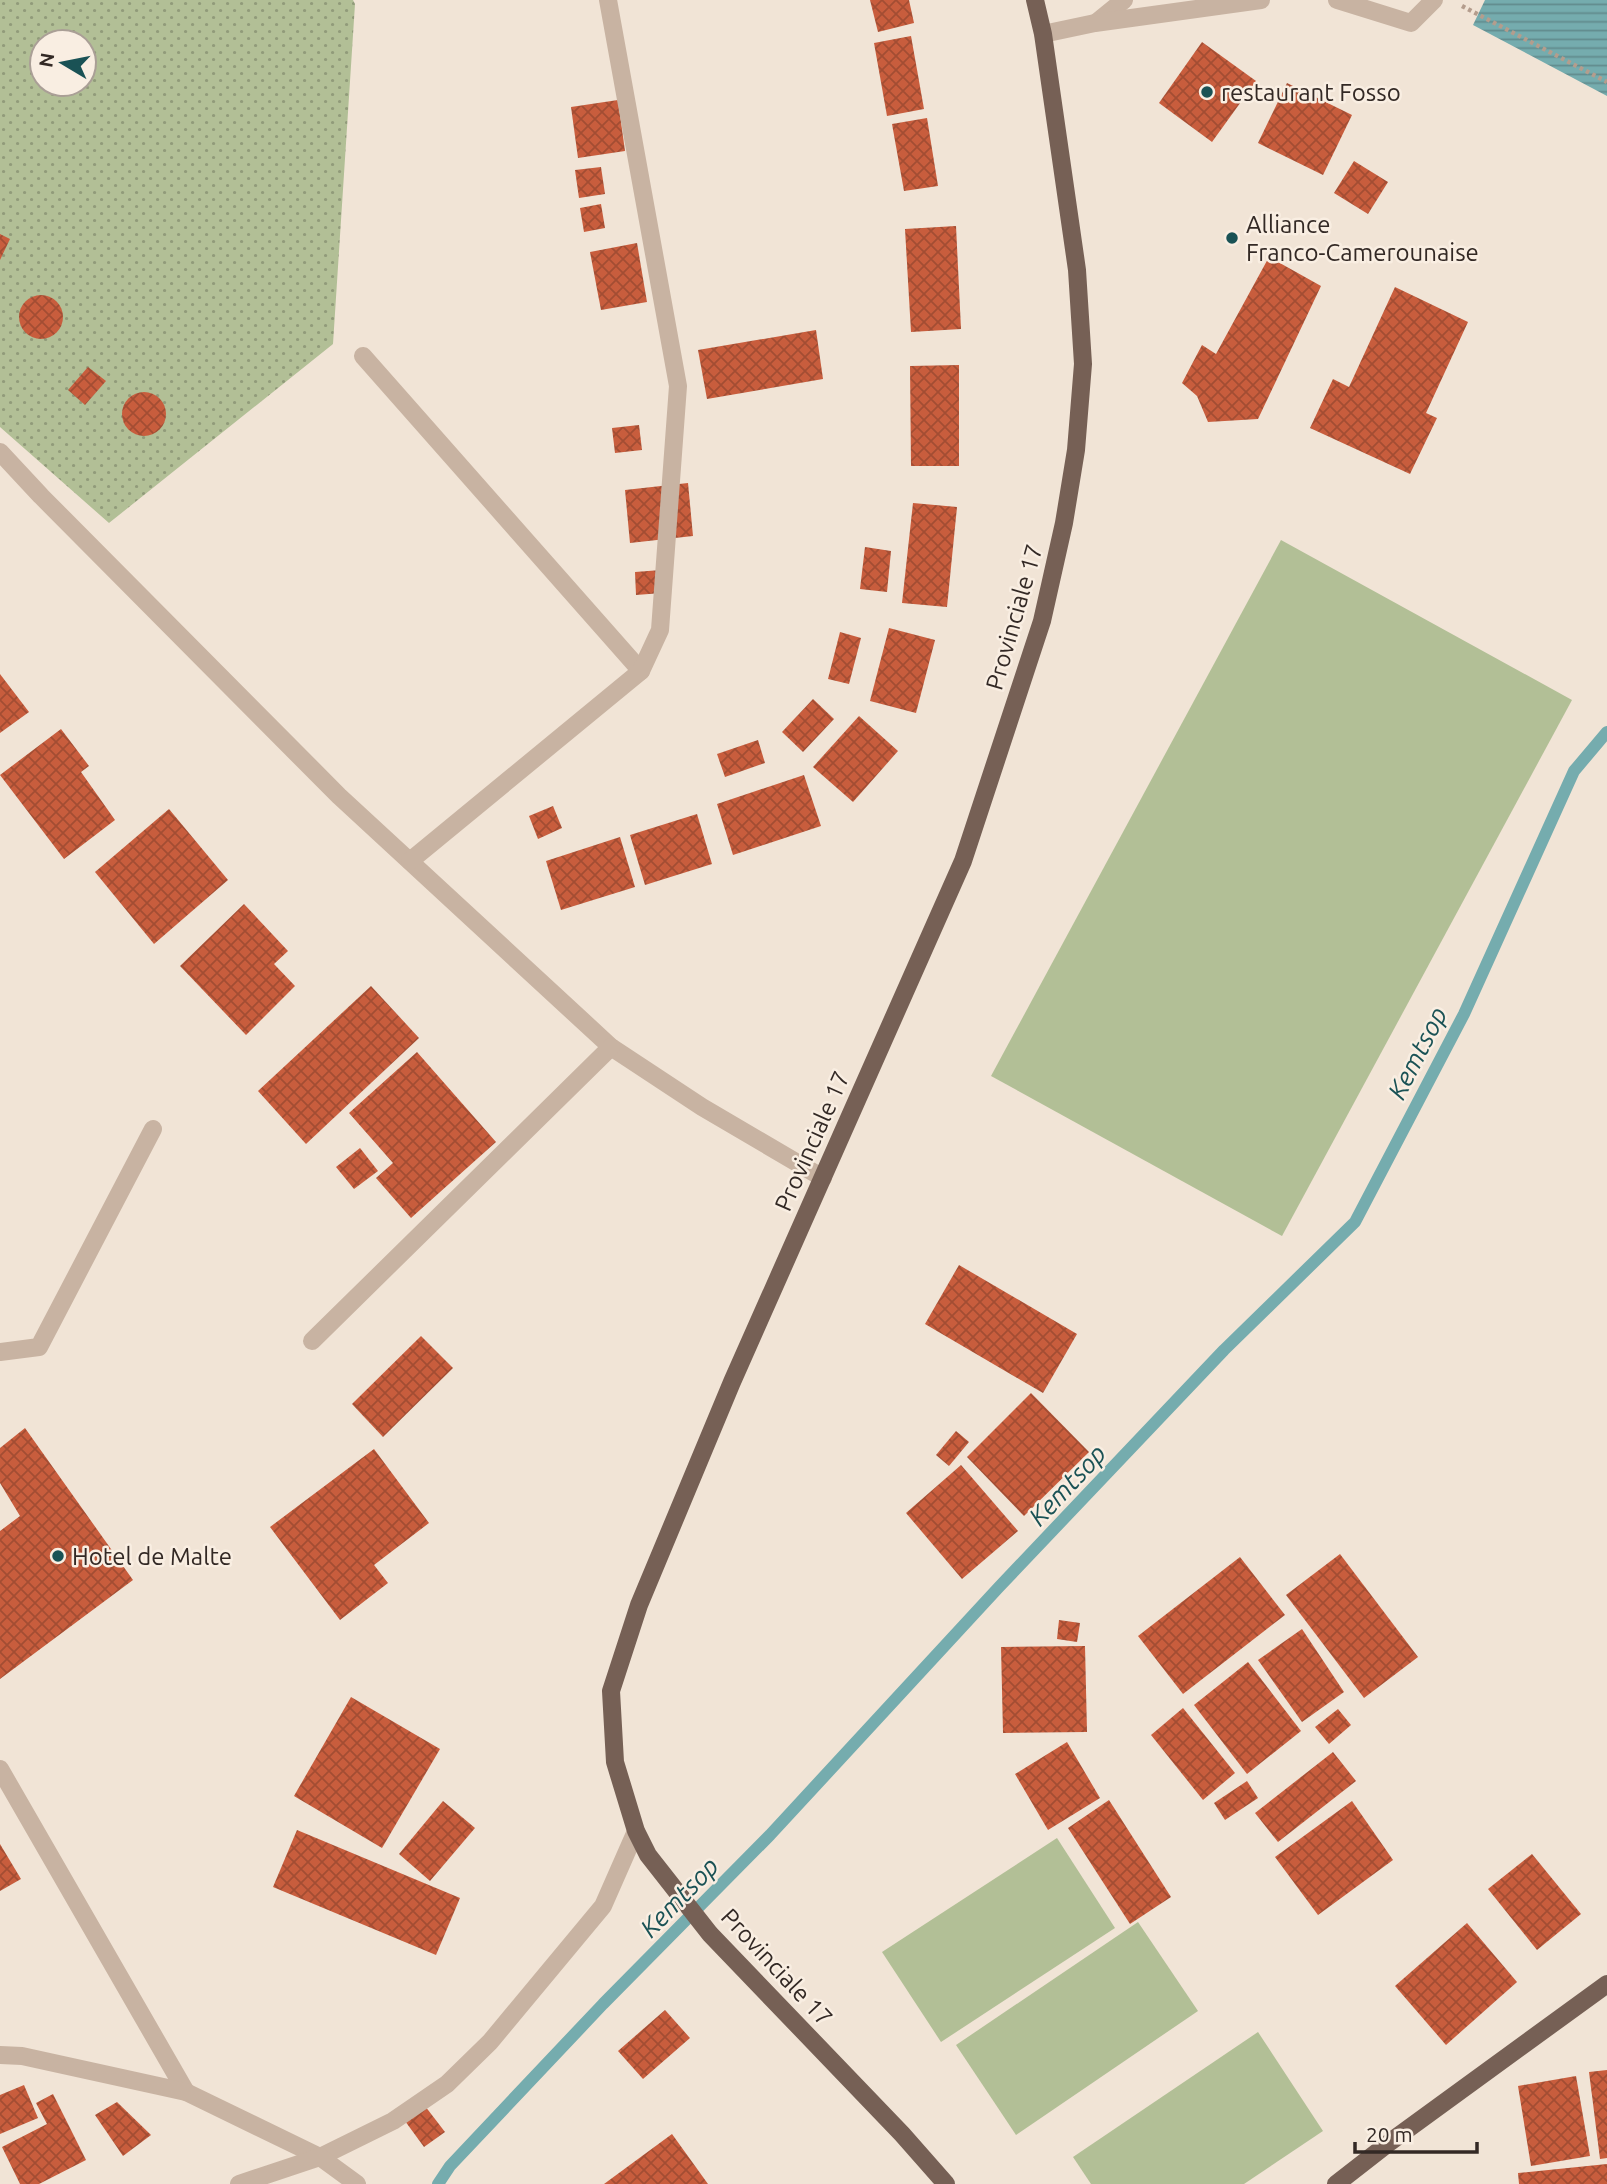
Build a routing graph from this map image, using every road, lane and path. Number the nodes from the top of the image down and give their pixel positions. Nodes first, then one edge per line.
1 (608, 0) edge
2 (1035, 0) edge
3 (1124, 0) edge
4 (1261, 0) edge
5 (1337, 0) edge
6 (1415, 0) edge
7 (1434, 0) edge
8 (1451, 0) edge
9 (1095, 23) junction
10 (1411, 23) junction
11 (1043, 34) junction
12 (1607, 82) edge
13 (363, 356) dead end
14 (0, 452) edge
15 (641, 671) junction
16 (410, 861) junction
17 (611, 1047) junction
18 (153, 1129) dead end
19 (822, 1178) junction
20 (312, 1341) dead end
21 (0, 1352) edge
22 (0, 1769) edge
23 (636, 1831) junction
24 (1607, 1984) edge
25 (0, 2055) edge
26 (186, 2092) junction
27 (320, 2157) junction
28 (239, 2184) edge
29 (357, 2184) edge
30 (946, 2184) edge
31 (1336, 2184) edge

1 - 15 street
2 - 11 main road, Provinciale 17
3 - 9 street
4 - 9 street
5 - 10 street
6 - 10 street
7 - 10 street
8 - 12 path
9 - 11 street
11 - 19 main road, Provinciale 17
13 - 15 street
14 - 16 street
15 - 16 street
16 - 17 street
17 - 19 street
17 - 20 street
18 - 21 street
19 - 23 main road, Provinciale 17
22 - 26 street
23 - 27 street
23 - 30 main road, Provinciale 17
24 - 31 main road
25 - 26 street
26 - 27 street
27 - 28 street
27 - 29 street

